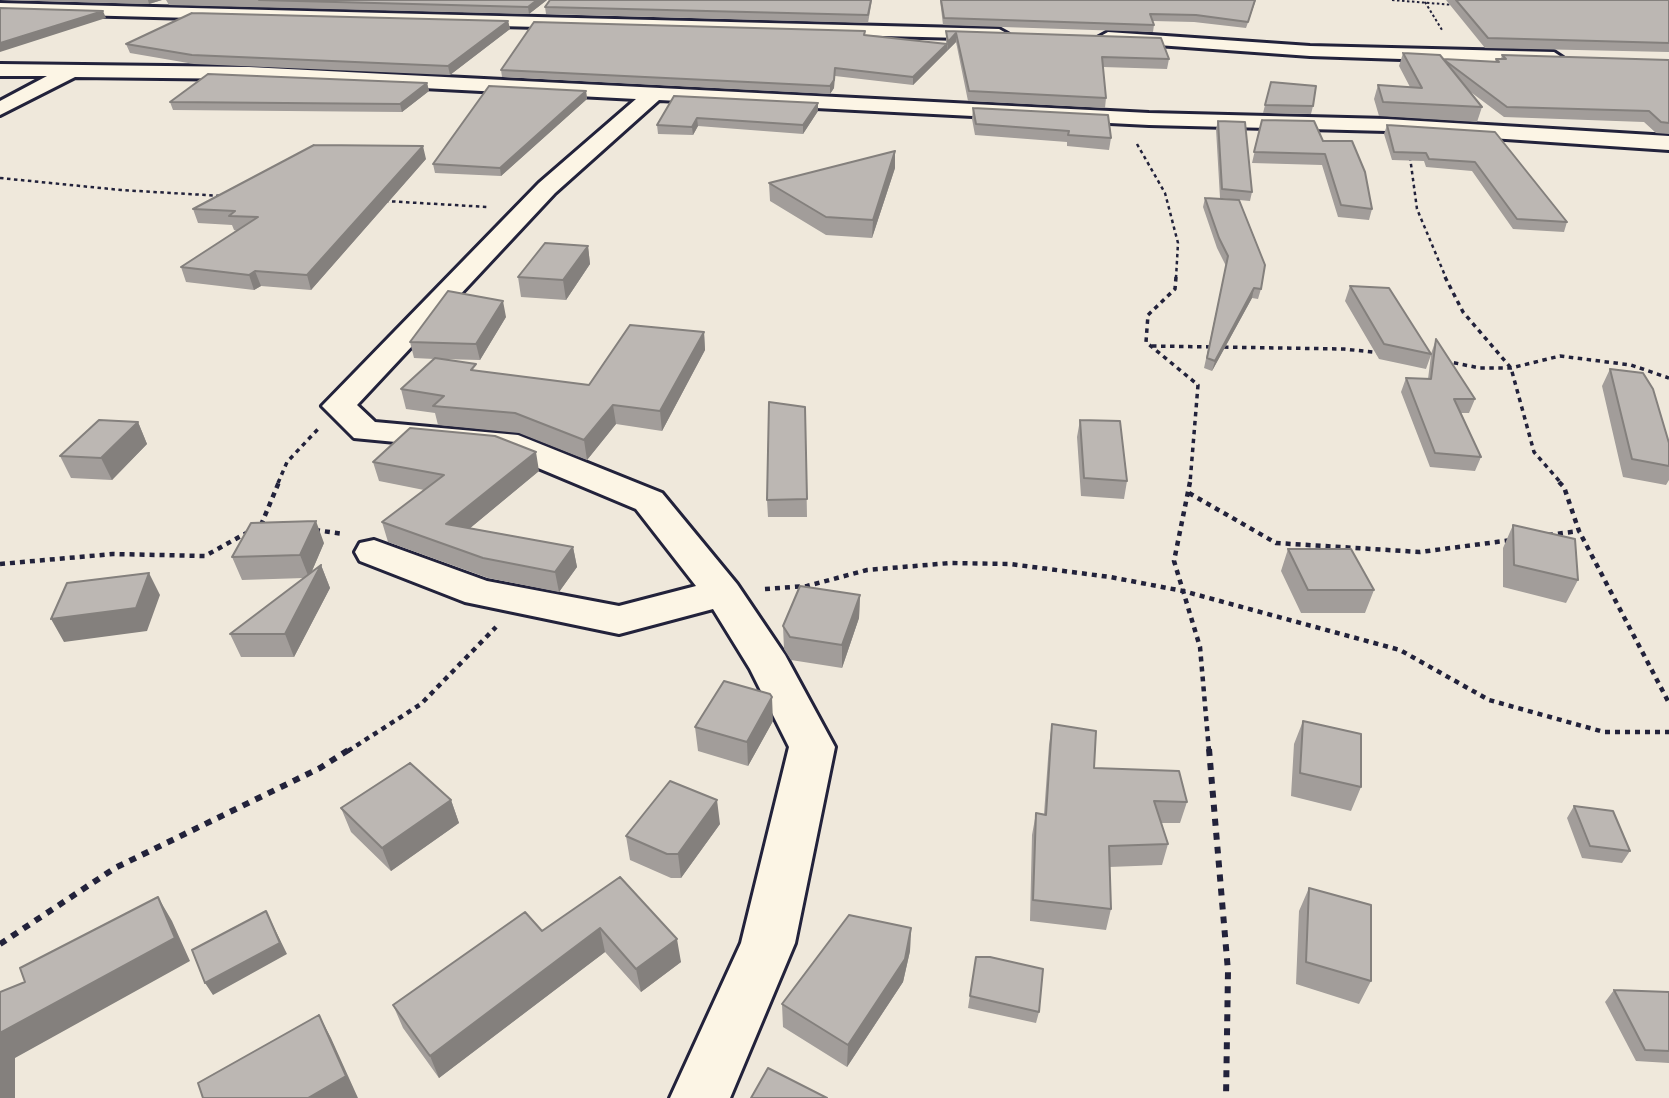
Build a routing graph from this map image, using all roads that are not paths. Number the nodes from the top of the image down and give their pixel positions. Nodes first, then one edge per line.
1 (0, 8) edge
2 (195, 12) junction
3 (158, 30) edge
4 (1018, 35) edge
5 (1086, 37) edge
6 (109, 53) dead end
7 (1575, 59) edge
8 (0, 70) edge
9 (73, 71) junction
10 (653, 94) junction
11 (0, 109) edge
12 (1669, 143) edge
13 (374, 552) road end
14 (723, 593) junction
15 (700, 1098) edge

1 - 2 street
2 - 3 street
2 - 4 street
5 - 7 street
6 - 9 street
8 - 9 street
9 - 10 street
9 - 11 street
10 - 12 street
10 - 14 street
13 - 14 street
14 - 15 street

